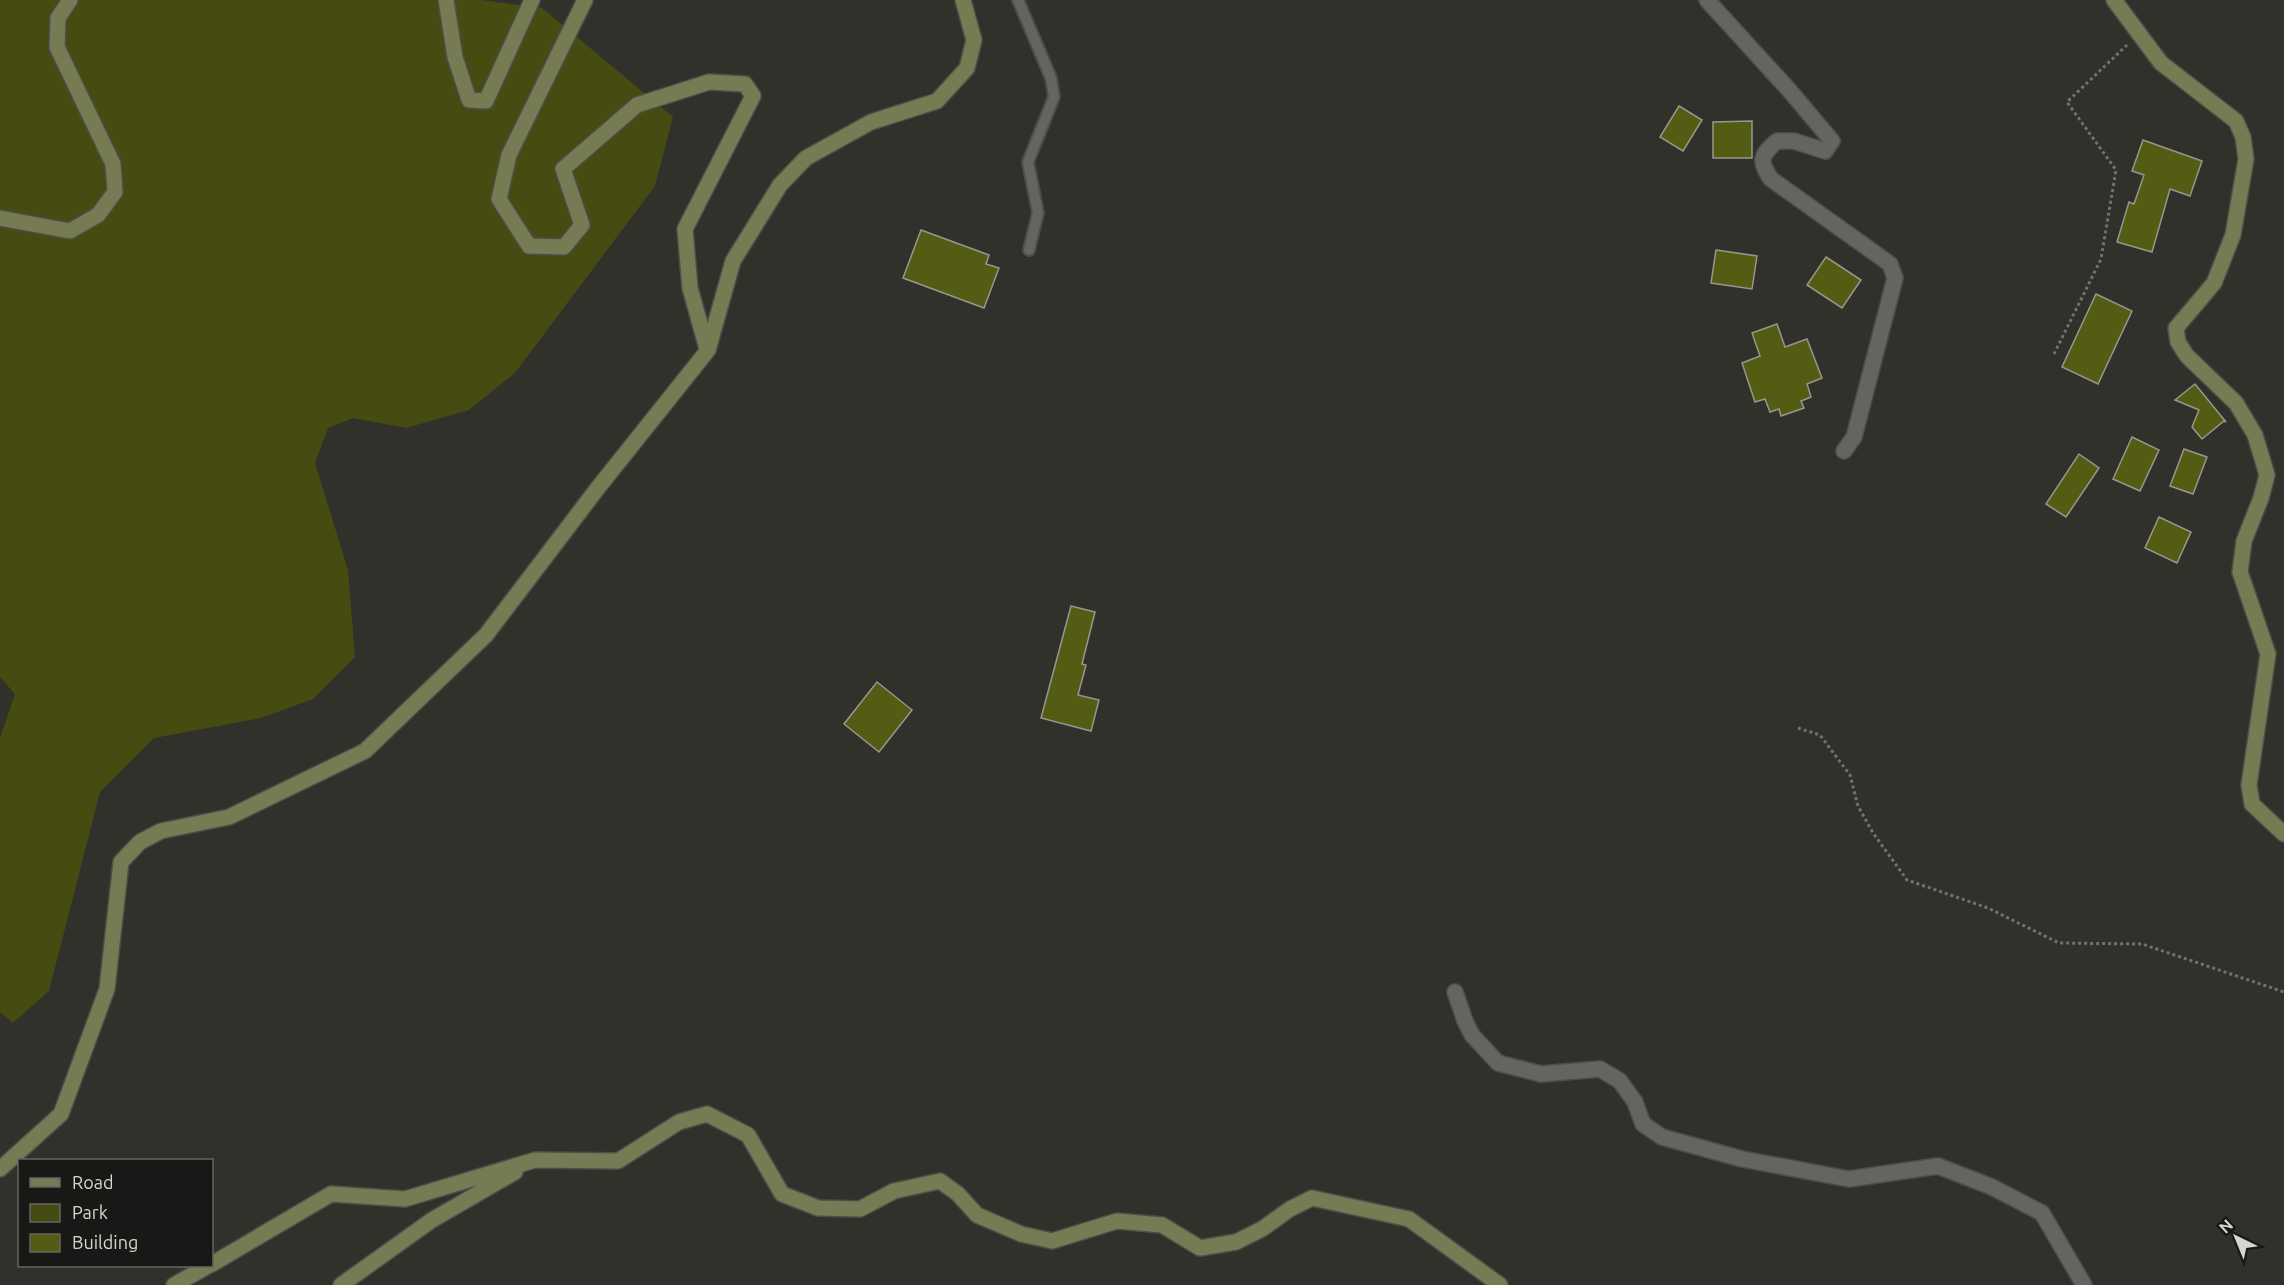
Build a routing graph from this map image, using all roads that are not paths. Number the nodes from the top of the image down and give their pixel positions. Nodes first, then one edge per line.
1 (70, 0) edge
2 (446, 0) edge
3 (532, 0) edge
4 (585, 0) edge
5 (963, 0) edge
6 (1018, 0) edge
7 (1707, 0) edge
8 (2114, 0) edge
9 (0, 218) edge
10 (1029, 250) dead end
11 (708, 350) junction
12 (1844, 451) dead end
13 (2284, 834) edge
14 (1455, 992) dead end
15 (537, 1160) junction
16 (0, 1169) edge
17 (213, 1263) edge
18 (206, 1267) edge
19 (174, 1285) edge
20 (341, 1285) edge
21 (1500, 1285) edge
22 (2084, 1285) edge

1 - 9 main road
2 - 3 main road
4 - 11 main road
5 - 11 main road
6 - 10 lane
7 - 12 street
8 - 13 main road
11 - 16 main road
14 - 22 street
15 - 17 main road
15 - 20 main road
15 - 21 main road
18 - 19 main road

